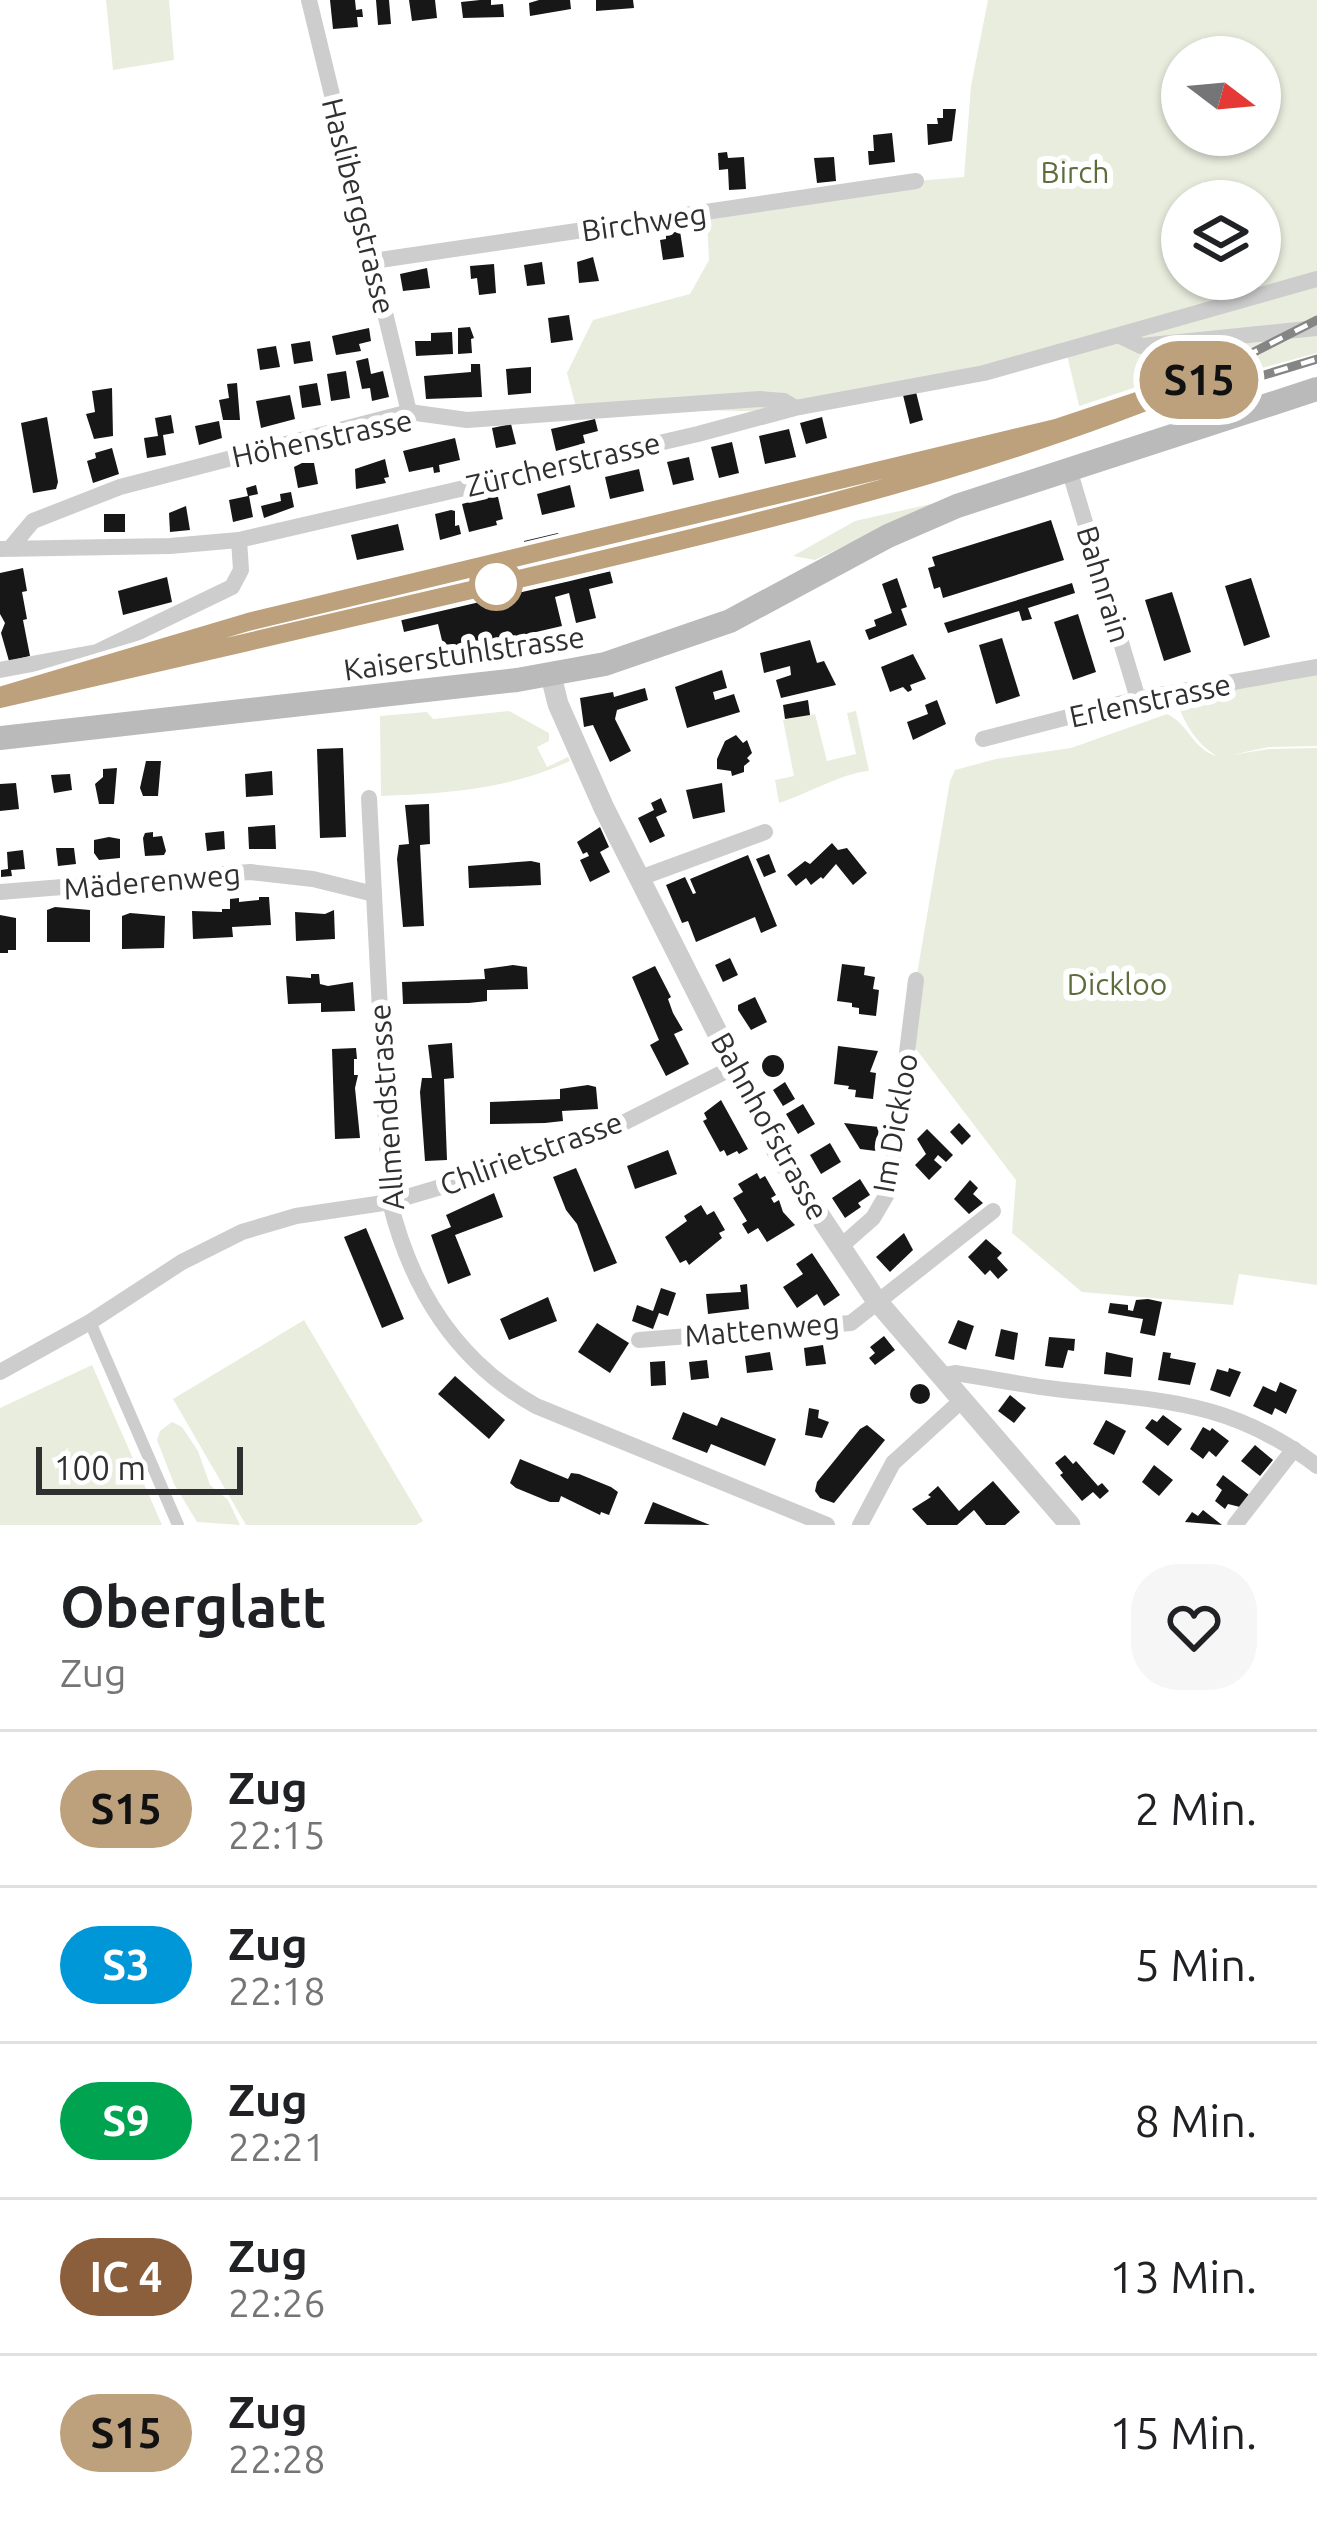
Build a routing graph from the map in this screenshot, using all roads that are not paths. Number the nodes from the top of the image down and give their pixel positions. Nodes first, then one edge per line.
1 (309, 0) edge
2 (916, 182) dead end
3 (373, 261) junction
4 (1317, 279) edge
5 (1317, 328) edge
6 (1120, 336) junction
7 (1317, 389) edge
8 (795, 407) junction
9 (410, 412) junction
10 (1069, 469) junction
11 (239, 540) junction
12 (6, 548) edge
13 (1317, 667) edge
14 (0, 670) edge
15 (551, 676) junction
16 (1138, 699) junction
17 (0, 738) edge
18 (983, 739) dead end
19 (368, 798) dead end
20 (765, 832) dead end
21 (640, 878) junction
22 (0, 892) edge
23 (374, 894) junction
24 (916, 980) dead end
25 (734, 1067) junction
26 (390, 1202) junction
27 (993, 1211) dead end
28 (839, 1248) junction
29 (876, 1300) junction
30 (90, 1322) junction
31 (639, 1340) dead end
32 (0, 1372) edge
33 (939, 1376) junction
34 (961, 1401) junction
35 (1294, 1449) junction
36 (1317, 1466) edge
37 (178, 1525) edge
38 (827, 1525) edge
39 (860, 1525) edge
40 (1070, 1525) edge
41 (1235, 1525) edge

1 - 3 street, Haslibergstrasse
2 - 3 street, Birchweg
3 - 9 street, Haslibergstrasse
4 - 6 street, Zürcherstrasse
5 - 6 street, Zürcherstrasse
6 - 8 street, Zürcherstrasse
7 - 10 main road, Kaiserstuhlstrasse
8 - 9 street, Höhenstrasse
8 - 11 street, Zürcherstrasse
9 - 12 street, Höhenstrasse
10 - 15 main road, Kaiserstuhlstrasse
10 - 16 street, Bahnrain
11 - 12 street, Zürcherstrasse
11 - 14 street
13 - 16 street, Erlenstrasse
15 - 17 main road, Kaiserstuhlstrasse
15 - 21 street, Bahnhofstrasse
16 - 18 street, Erlenstrasse
19 - 23 street, Allmendstrasse
20 - 21 street
21 - 25 street, Bahnhofstrasse
22 - 23 street, Mäderenweg
23 - 26 street, Allmendstrasse
24 - 28 street, Im Dickloo
25 - 26 street, Chlirietstrasse
25 - 28 street, Bahnhofstrasse
26 - 30 street, Chlirietstrasse
26 - 38 street, Allmendstrasse
27 - 29 street, Mattenweg
28 - 29 street, Bahnhofstrasse
29 - 31 street, Mattenweg
29 - 33 street, Bahnhofstrasse
30 - 32 street, Chlirietstrasse
30 - 37 street
33 - 34 street, Bahnhofstrasse
33 - 35 street
34 - 39 street
34 - 40 street, Bahnhofstrasse
35 - 36 street
35 - 41 street

